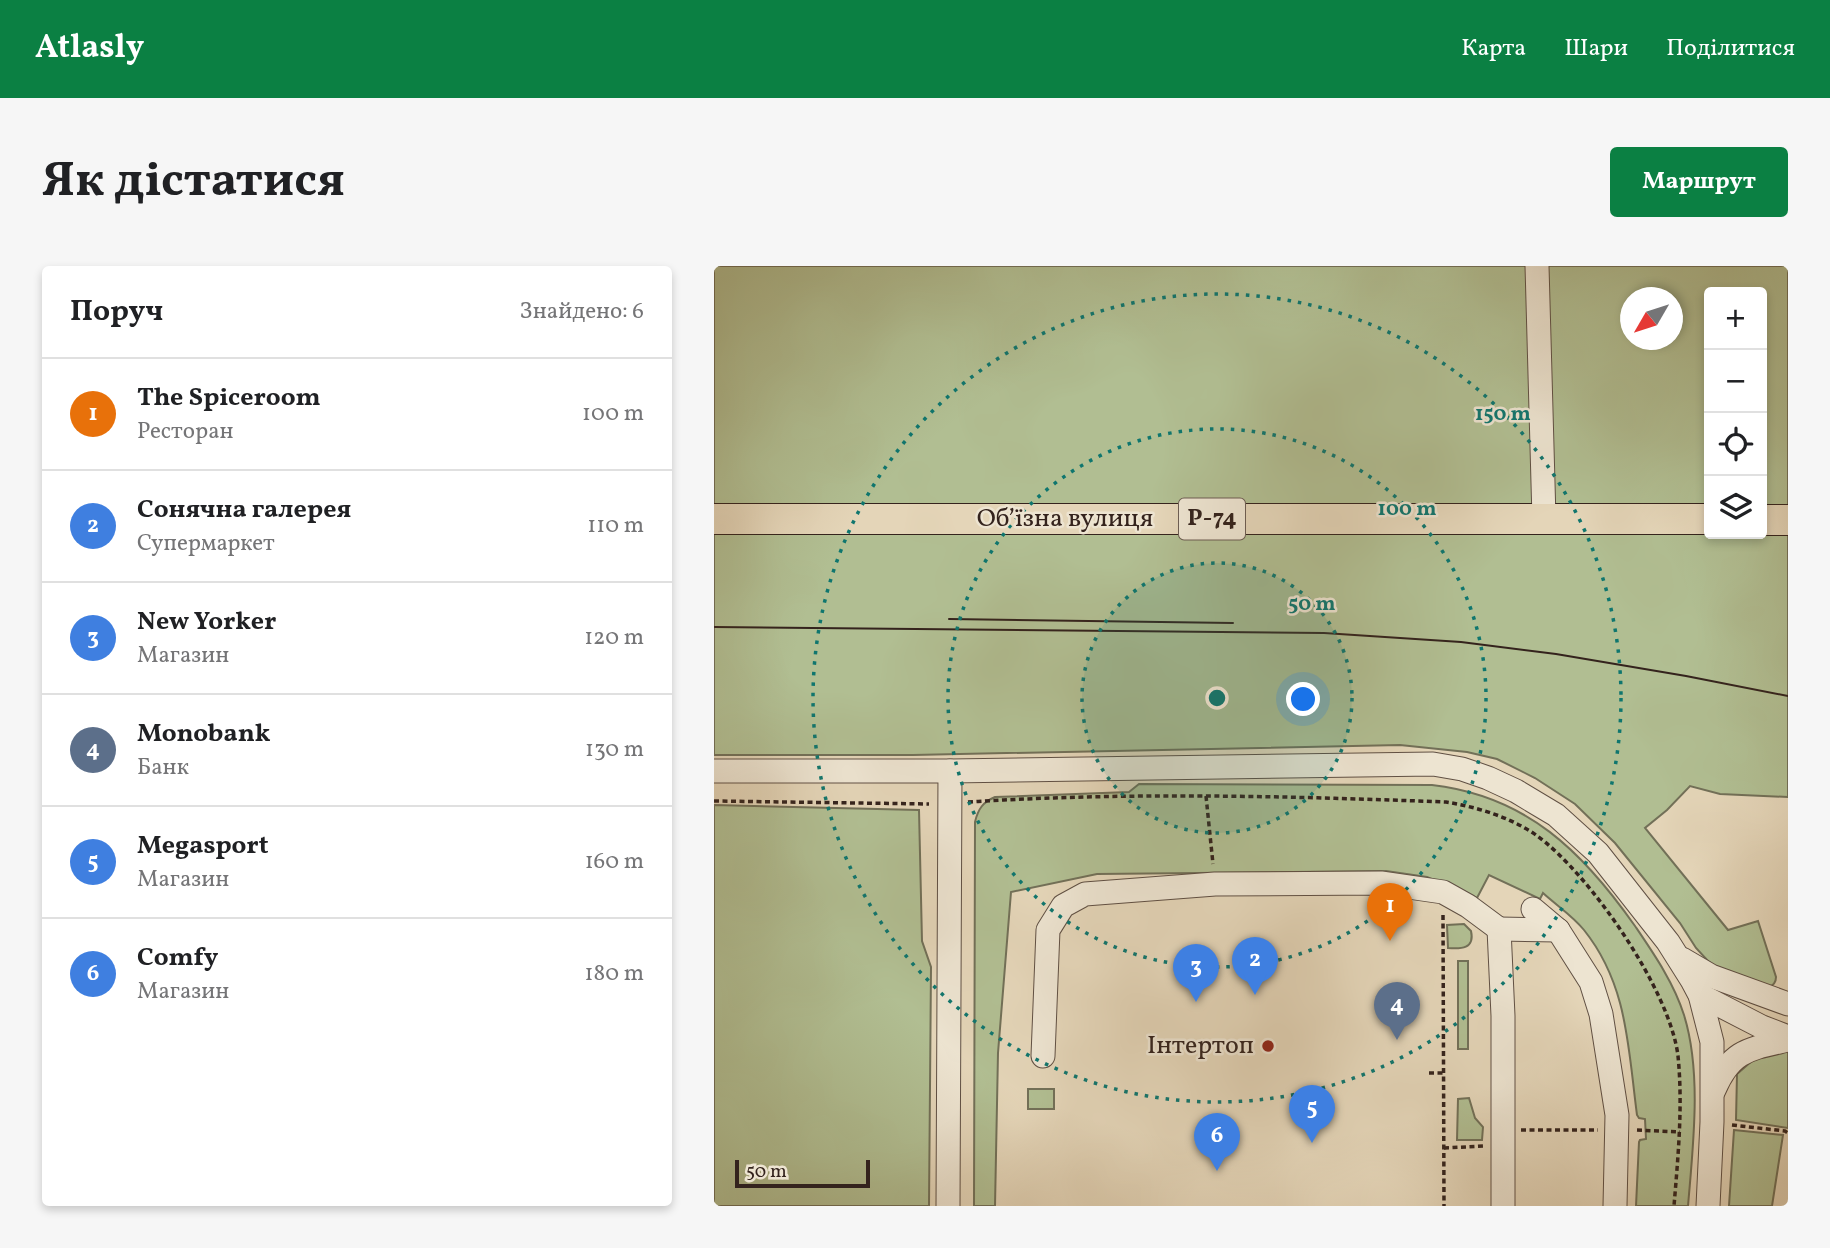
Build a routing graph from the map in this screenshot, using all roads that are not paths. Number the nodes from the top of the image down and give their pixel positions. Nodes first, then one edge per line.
1 (1537, 266) edge
2 (714, 519) edge
3 (1544, 519) junction
4 (1704, 519) edge
5 (1767, 520) edge
6 (1788, 520) edge
7 (714, 771) edge
8 (950, 771) junction
9 (1533, 909) dead end
10 (1499, 929) junction
11 (1558, 930) junction
12 (1678, 957) junction
13 (1700, 995) junction
14 (1788, 1004) edge
15 (1788, 1038) edge
16 (1044, 1056) dead end
17 (1711, 1096) junction
18 (948, 1206) edge
19 (1503, 1206) edge
20 (1615, 1206) edge
21 (1708, 1206) edge

1 - 3 street
2 - 3 main road, Обʼїзна вулиця / Р-74
3 - 4 main road, Обʼїзна вулиця / Р-74
5 - 6 main road
7 - 8 street
8 - 12 street
8 - 18 street
9 - 11 street
10 - 11 street
10 - 16 street
10 - 19 street
11 - 20 street
12 - 13 street
12 - 14 street
13 - 15 street
13 - 17 street
15 - 17 street
17 - 21 street

